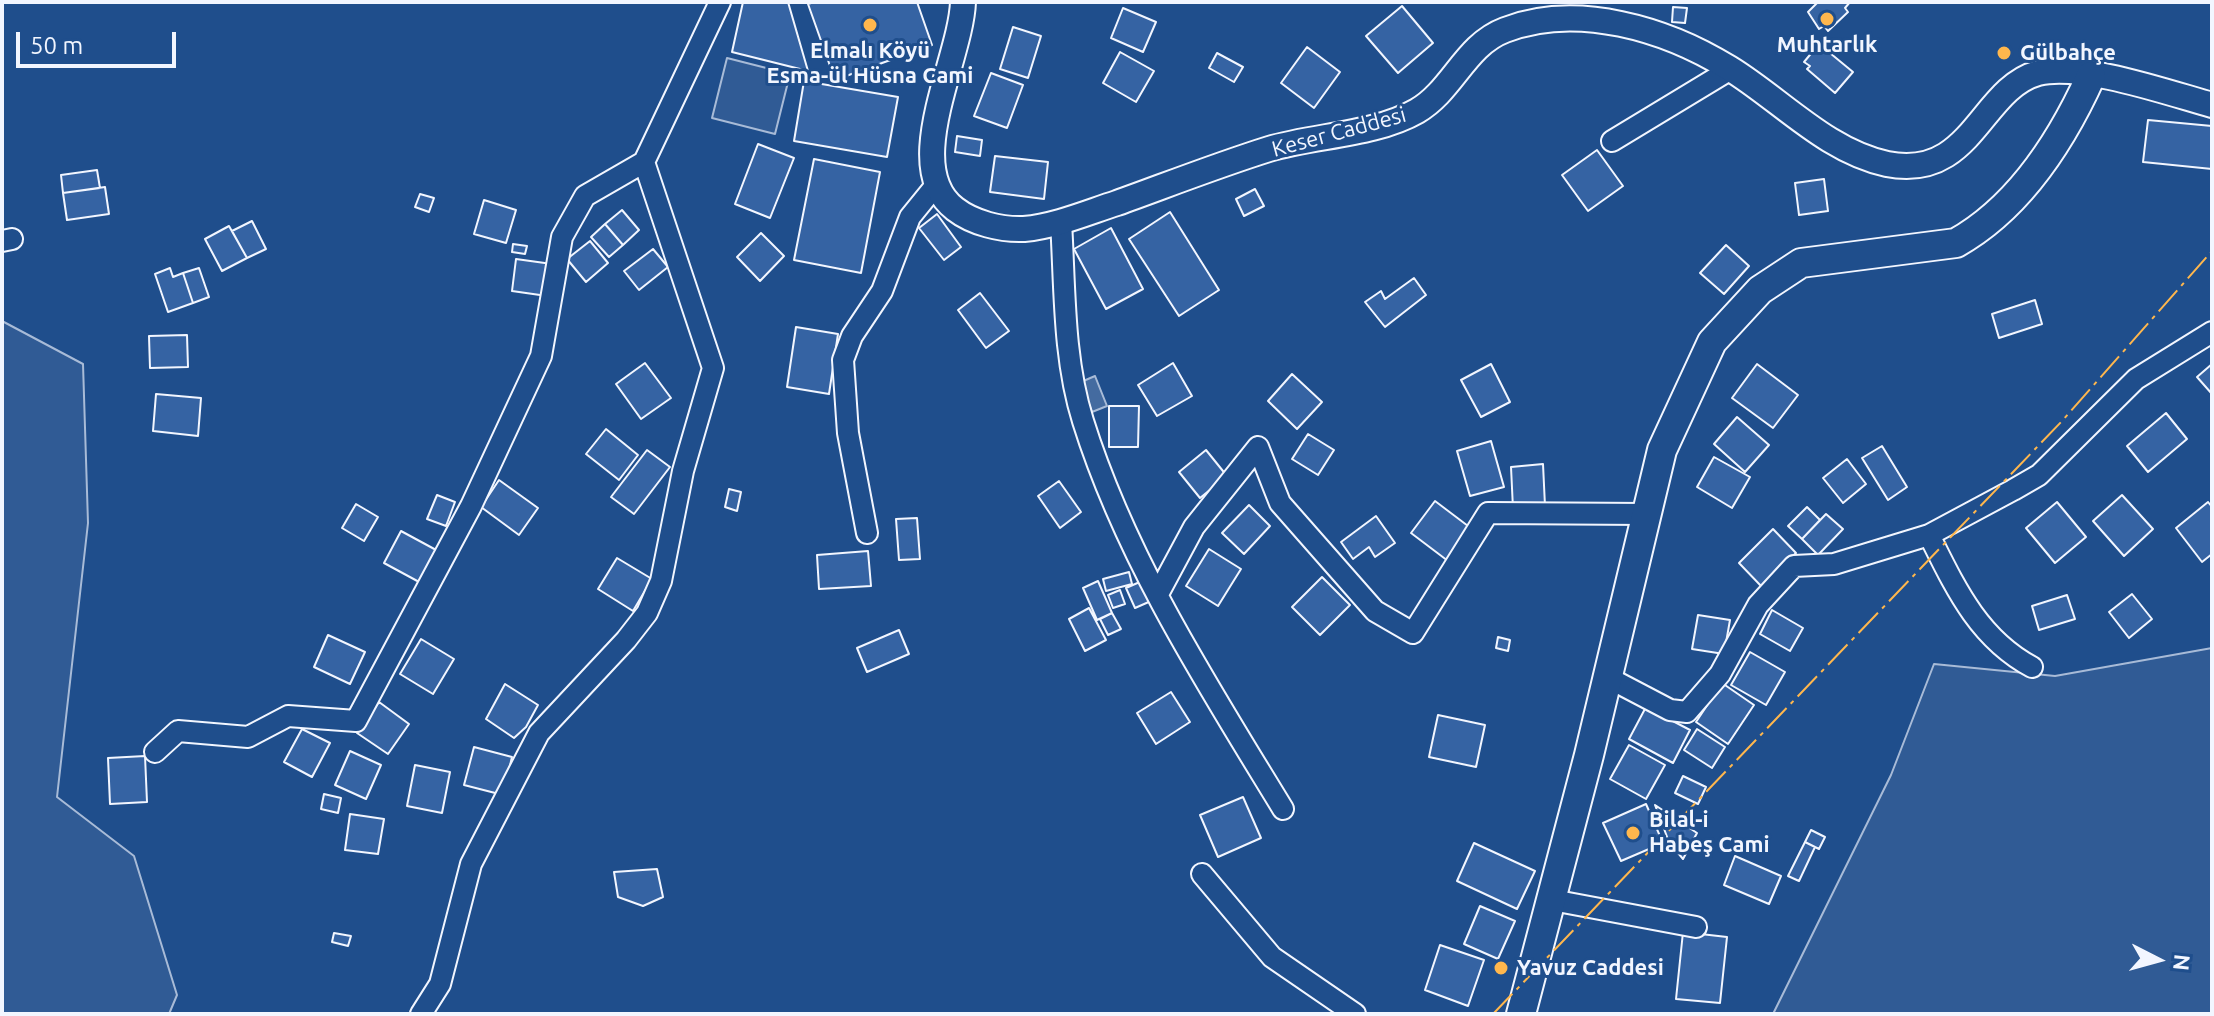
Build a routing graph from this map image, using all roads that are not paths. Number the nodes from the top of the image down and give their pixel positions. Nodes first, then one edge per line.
1 (720, 2) edge
2 (968, 3) edge
3 (1537, 12) edge
4 (1731, 69) junction
5 (2091, 76) junction
6 (2212, 105) edge
7 (1612, 141) dead end
8 (644, 162) junction
9 (936, 185) junction
10 (1061, 222) junction
11 (2212, 332) edge
12 (1647, 514) junction
13 (867, 533) dead end
14 (1929, 535) junction
15 (1158, 594) junction
16 (2032, 667) dead end
17 (1607, 677) junction
18 (155, 752) dead end
19 (1283, 809) dead end
20 (1202, 874) dead end
21 (1552, 900) junction
22 (1696, 927) dead end
23 (421, 1014) edge
24 (1355, 1014) edge
25 (1521, 1014) edge

1 - 8 street
2 - 9 street
3 - 4 street, Keser Caddesi
3 - 10 street, Keser Caddesi
4 - 5 street, Keser Caddesi
4 - 7 street
5 - 6 street, Keser Caddesi
5 - 12 main road
8 - 18 street
8 - 23 street
9 - 10 street, Keser Caddesi
9 - 13 street
10 - 15 street
11 - 14 street
12 - 15 street
12 - 17 main road
14 - 16 street
14 - 17 street
15 - 19 street
17 - 21 main road
20 - 24 street
21 - 22 street
21 - 25 main road

